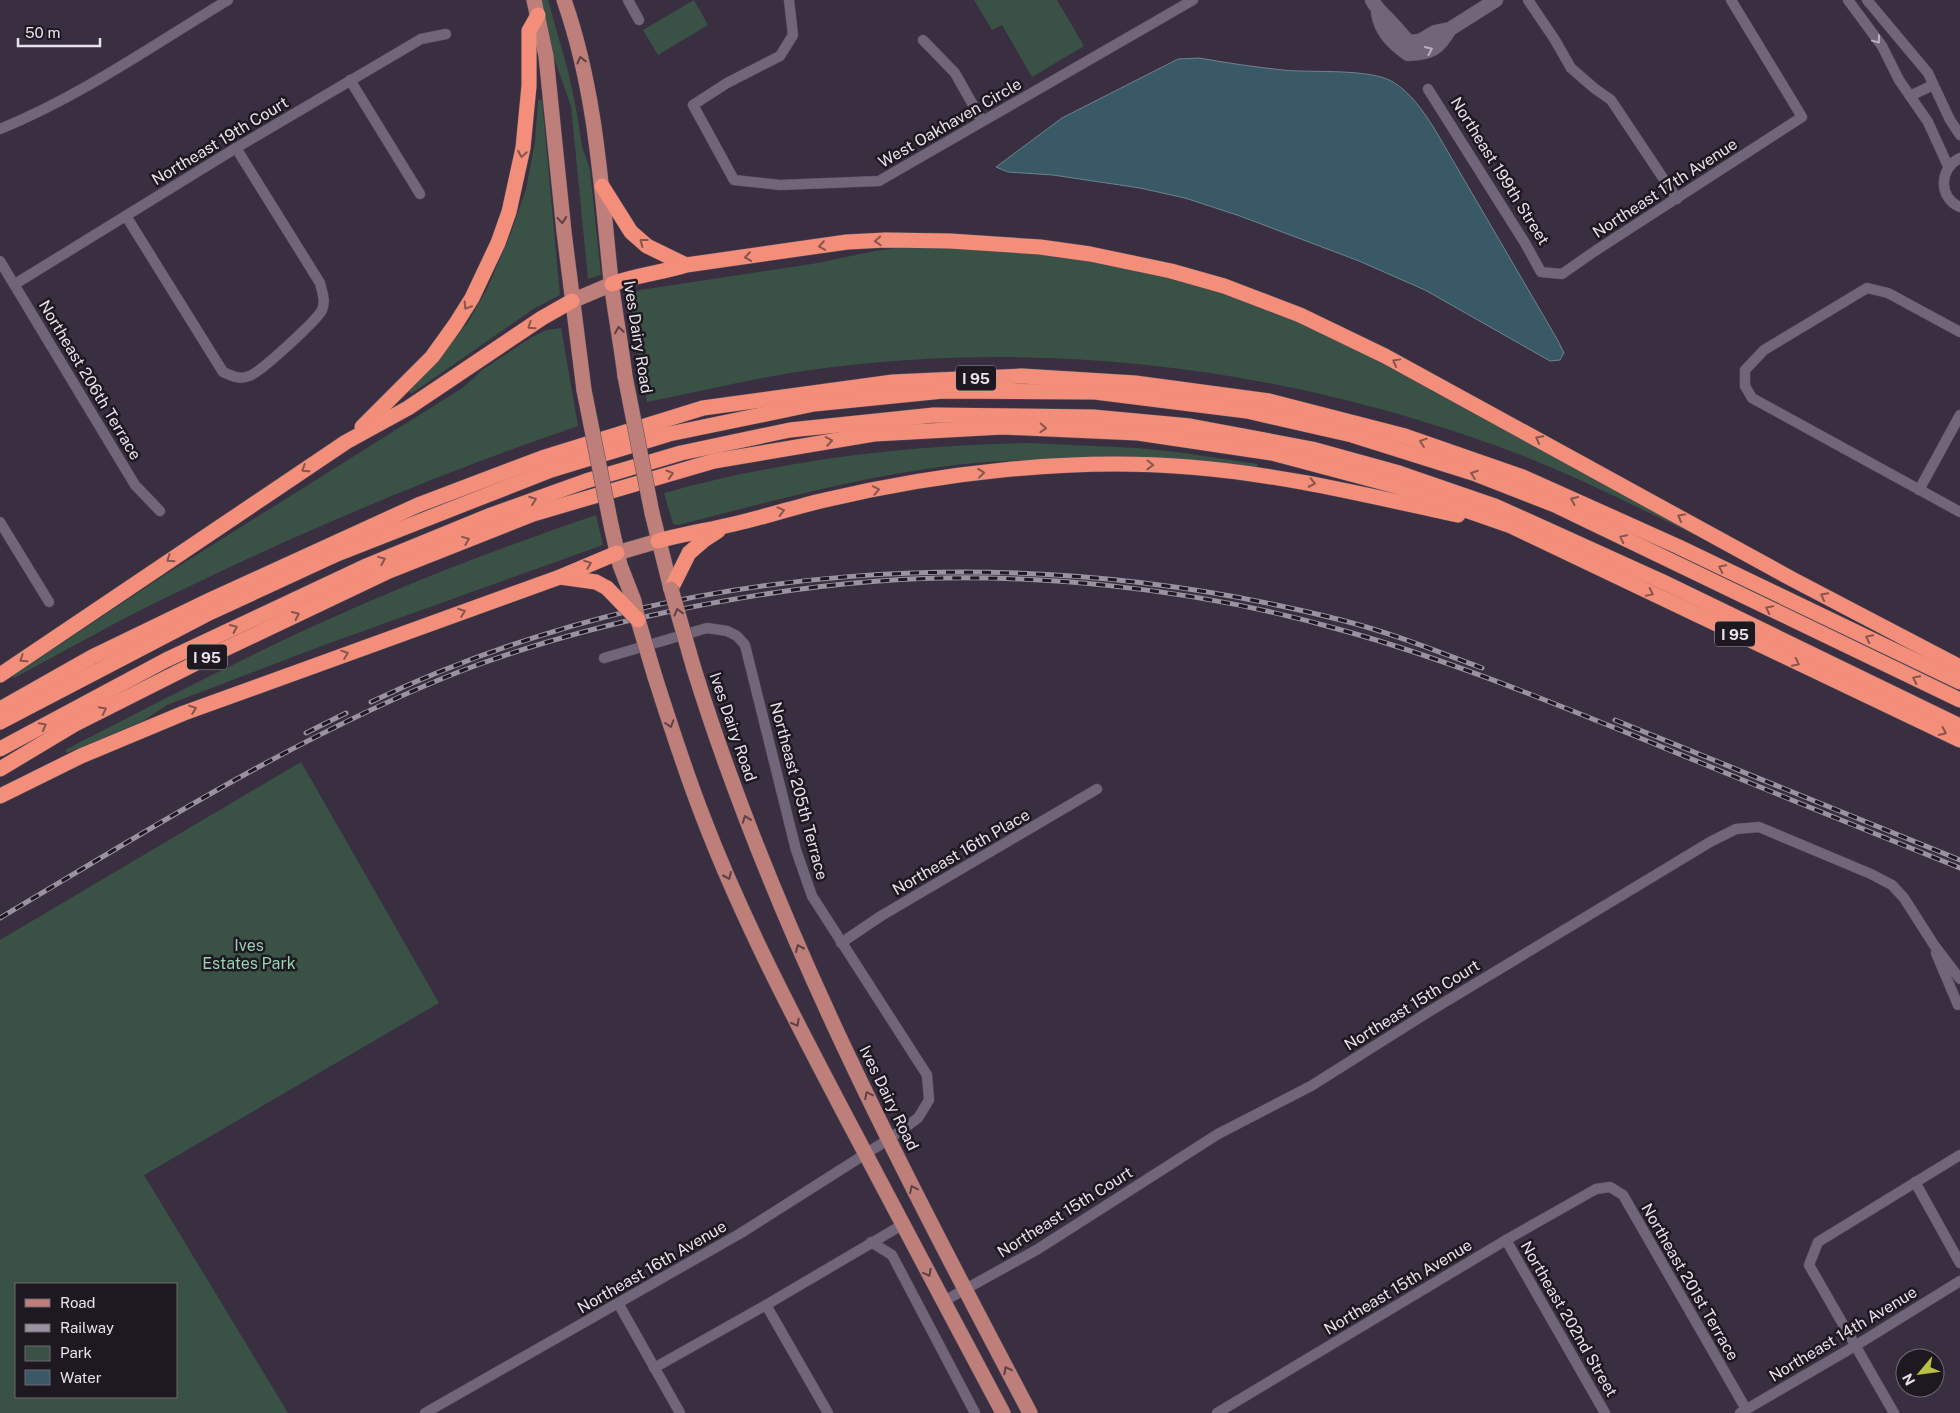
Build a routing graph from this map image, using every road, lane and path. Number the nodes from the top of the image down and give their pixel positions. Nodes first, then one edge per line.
1 (228, 0) edge
2 (534, 0) edge
3 (564, 0) edge
4 (628, 0) edge
5 (789, 0) edge
6 (1193, 0) edge
7 (1496, 0) edge
8 (1528, 0) edge
9 (1731, 0) edge
10 (1848, 0) edge
11 (1867, 0) edge
12 (1375, 5) edge
13 (538, 15) junction
14 (639, 20) dead end
15 (446, 34) dead end
16 (923, 40) dead end
17 (350, 80) junction
18 (1933, 85) junction
19 (1428, 89) dead end
20 (1910, 96) junction
21 (982, 121) junction
22 (0, 129) edge
23 (1960, 135) edge
24 (236, 148) junction
25 (1960, 158) edge
26 (1948, 166) junction
27 (602, 186) junction
28 (420, 194) dead end
29 (1677, 199) junction
30 (1960, 207) edge
31 (126, 216) junction
32 (0, 261) edge
33 (686, 265) junction
34 (1541, 272) joint
35 (14, 284) junction
36 (612, 284) junction
37 (572, 300) junction
38 (1960, 332) edge
39 (1960, 415) edge
40 (346, 442) junction
41 (1920, 490) junction
42 (160, 511) dead end
43 (1960, 512) edge
44 (0, 522) edge
45 (725, 526) junction
46 (1511, 526) junction
47 (658, 541) junction
48 (617, 553) junction
49 (560, 577) junction
50 (669, 581) junction
51 (48, 602) dead end
52 (638, 620) junction
53 (604, 658) dead end
54 (1960, 667) edge
55 (0, 674) edge
56 (1960, 682) edge
57 (1960, 700) edge
58 (0, 709) edge
59 (0, 722) edge
60 (1960, 726) edge
61 (1960, 740) edge
62 (0, 749) edge
63 (0, 769) edge
64 (1097, 789) dead end
65 (0, 796) edge
66 (841, 943) junction
67 (1934, 945) junction
68 (1960, 979) edge
69 (1960, 1003) edge
70 (889, 1139) junction
71 (865, 1154) junction
72 (1960, 1155) edge
73 (1916, 1182) junction
74 (1596, 1189) joint
75 (902, 1225) junction
76 (1506, 1240) junction
77 (871, 1242) junction
78 (1960, 1262) edge
79 (1960, 1281) edge
80 (965, 1289) junction
81 (944, 1301) junction
82 (618, 1303) junction
83 (766, 1305) junction
84 (1855, 1346) junction
85 (654, 1368) junction
86 (1743, 1411) edge
87 (425, 1413) edge
88 (680, 1413) edge
89 (828, 1413) edge
90 (975, 1413) edge
91 (1003, 1413) edge
92 (1030, 1413) edge
93 (1217, 1413) edge
94 (1605, 1413) edge
95 (1894, 1413) edge

1 - 22 street
2 - 13 main road
27 -> 3 main road, Ives Dairy Road
4 - 14 street
5 - 21 street, West Oakhaven Circle
6 - 21 street, West Oakhaven Circle
7 - 12 street
8 - 29 street
9 - 29 street, Northeast 17th Avenue
10 -> 20 street
11 - 18 street
13 -> 37 main road
13 -> 40 highway
15 - 17 street, Northeast 19th Court
16 - 21 street
17 - 24 street, Northeast 19th Court
17 - 28 street
18 - 20 street
18 - 23 street
19 - 34 street, Northeast 199th Street
20 - 26 street
24 - 31 street, Northeast 19th Court
24 - 31 street
25 - 26 street
26 - 30 street
33 -> 27 highway
27 - 36 main road, Ives Dairy Road
29 - 34 street, Northeast 17th Avenue
31 - 35 street, Northeast 19th Court
32 - 35 street, Northeast 206th Terrace
33 - 36 highway
54 -> 33 highway
35 - 42 street, Northeast 206th Terrace
36 - 37 main road
47 -> 36 main road, Ives Dairy Road, bridge
37 -> 40 highway
37 - 48 main road, bridge
38 - 41 street
39 - 41 street
40 -> 55 highway
41 - 43 street
44 - 51 street
45 -> 46 highway
45 - 47 highway
45 - 50 highway
46 -> 61 highway, I 95
63 -> 46 highway, I 95
47 - 48 main road
47 - 50 main road, Ives Dairy Road
49 -> 48 highway
48 - 52 main road, bridge
49 - 52 highway, bridge
65 -> 49 highway
70 -> 50 main road, Ives Dairy Road, bridge
52 -> 71 main road, bridge
53 - 66 street, Northeast 205th Terrace
56 -> 58 highway, I 95
57 -> 59 highway
62 -> 60 highway
64 - 66 street, Northeast 16th Place
66 - 70 street, Northeast 205th Terrace
67 - 68 street
67 - 69 street
67 - 80 street, Northeast 15th Court
70 - 71 street, Northeast 16th Avenue
80 -> 70 main road, Ives Dairy Road
71 - 75 main road
71 - 82 street, Northeast 16th Avenue
72 - 73 street
73 - 78 street
73 - 84 street
74 - 76 street, Northeast 15th Avenue
74 - 86 street, Northeast 201st Terrace
75 - 77 street
75 -> 81 main road
76 - 93 street, Northeast 15th Avenue
76 - 94 street, Northeast 202nd Street
77 - 83 street
77 - 90 street
79 - 84 street, Northeast 14th Avenue
80 - 81 street, Northeast 15th Court
92 -> 80 main road, Ives Dairy Road
81 - 91 main road
82 - 85 street
82 - 87 street, Northeast 16th Avenue
83 - 85 street
83 - 89 street
84 - 86 street, Northeast 14th Avenue
84 - 95 street
85 - 88 street

